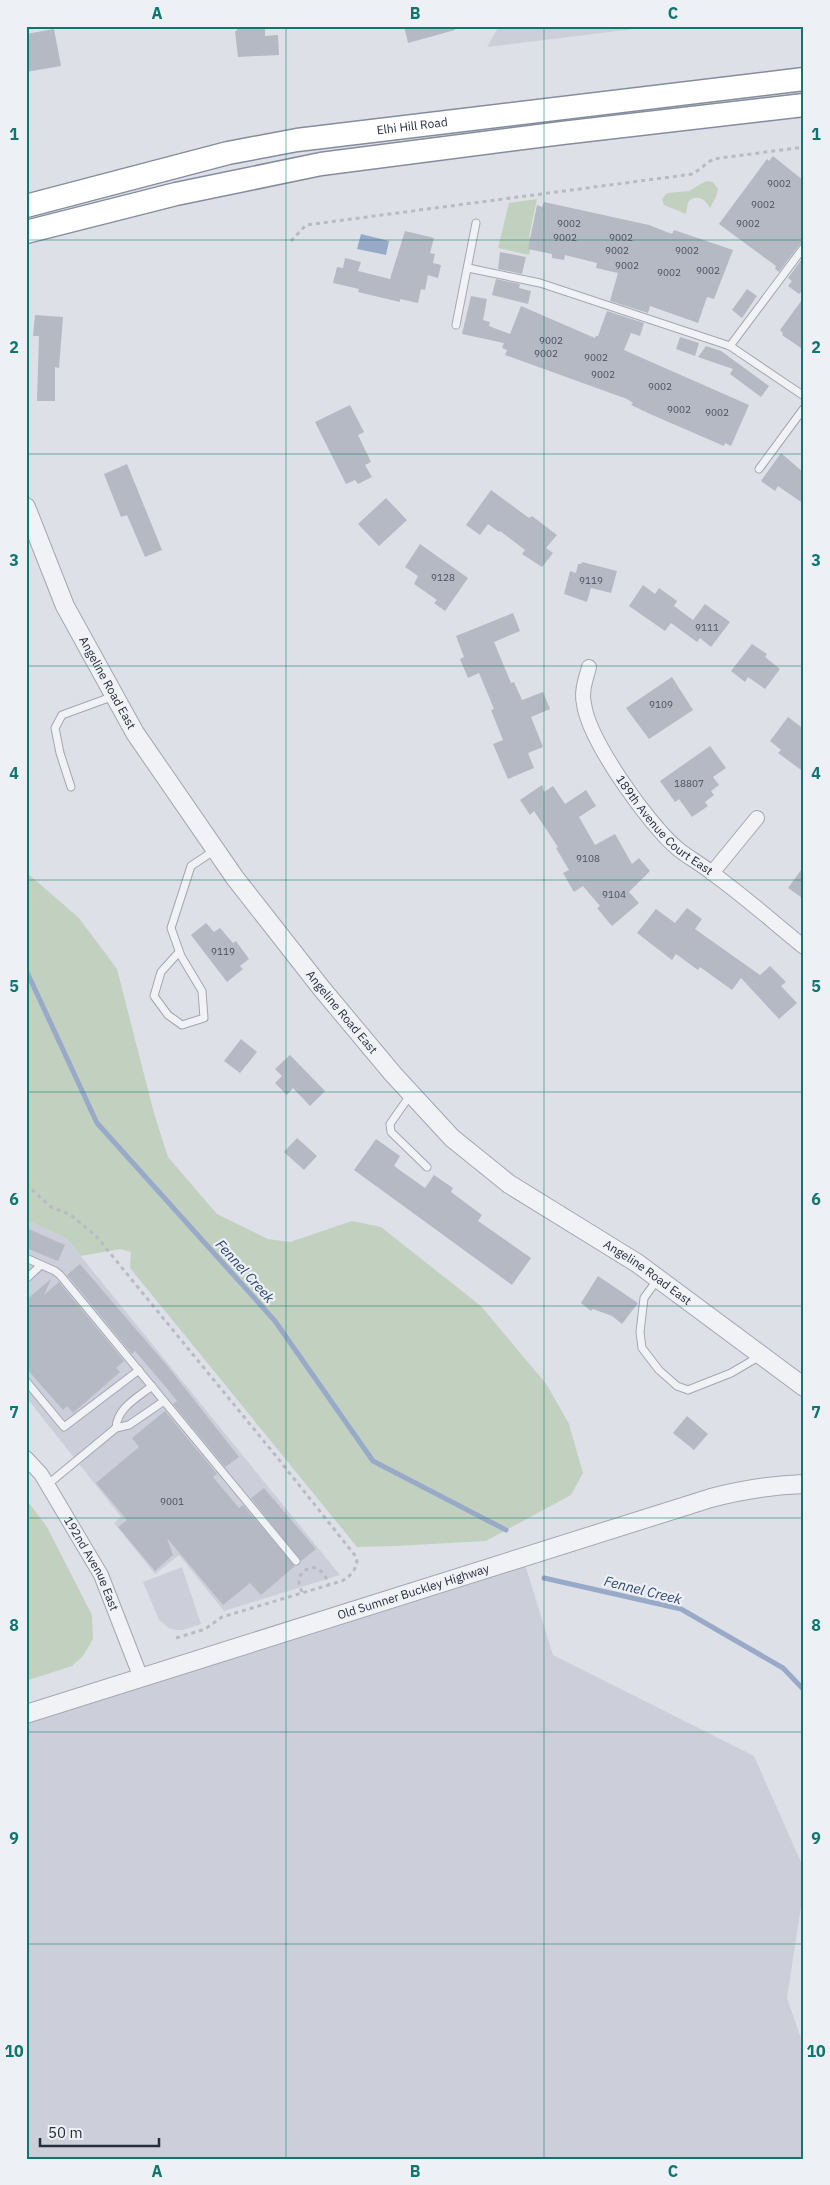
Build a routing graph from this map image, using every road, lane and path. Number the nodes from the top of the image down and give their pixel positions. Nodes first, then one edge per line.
1 (804, 79) edge
2 (804, 104) edge
3 (804, 147) edge
4 (26, 206) edge
5 (476, 223) dead end
6 (26, 232) edge
7 (292, 241) dead end
8 (804, 247) edge
9 (468, 268) junction
10 (456, 325) dead end
11 (730, 346) junction
12 (804, 396) edge
13 (804, 408) edge
14 (759, 469) dead end
15 (26, 507) edge
16 (589, 667) dead end
17 (114, 696) junction
18 (71, 787) dead end
19 (757, 818) dead end
20 (215, 850) junction
21 (712, 873) junction
22 (804, 947) edge
23 (179, 952) junction
24 (412, 1094) junction
25 (428, 1167) dead end
26 (26, 1184) edge
27 (26, 1258) edge
28 (41, 1265) junction
29 (26, 1279) edge
30 (658, 1279) junction
31 (763, 1355) junction
32 (139, 1370) junction
33 (26, 1381) edge
34 (152, 1386) junction
35 (804, 1387) edge
36 (164, 1400) junction
37 (116, 1428) junction
38 (26, 1458) edge
39 (804, 1484) edge
40 (47, 1485) junction
41 (296, 1561) dead end
42 (329, 1584) junction
43 (302, 1592) junction
44 (173, 1639) dead end
45 (141, 1678) junction
46 (26, 1714) edge

1 - 4 highway, Elhi Hill Road
2 - 6 highway, Elhi Hill Road
3 - 7 path
5 - 9 lane
8 - 11 lane
9 - 10 lane
9 - 11 lane
11 - 12 lane
13 - 14 lane
15 - 17 street, Angeline Road East
16 - 21 street, 189th Avenue Court East
17 - 18 lane
17 - 20 street, Angeline Road East
19 - 21 street
20 - 23 lane
20 - 24 street, Angeline Road East
21 - 22 street, 189th Avenue Court East
23 - 23 lane
24 - 25 lane
24 - 30 street, Angeline Road East
26 - 42 path
27 - 28 lane
28 - 29 lane
28 - 32 lane
30 - 31 street, Angeline Road East
30 - 31 lane
31 - 35 street, Angeline Road East
32 - 33 lane
32 - 34 lane
34 - 36 lane
34 - 37 lane
36 - 37 lane
36 - 41 lane
37 - 40 lane
38 - 40 street, 192nd Avenue East
39 - 45 street, Old Sumner Buckley Highway
40 - 45 street, 192nd Avenue East
42 - 43 path
42 - 43 path
43 - 44 path
45 - 46 street, Old Sumner Buckley Highway

